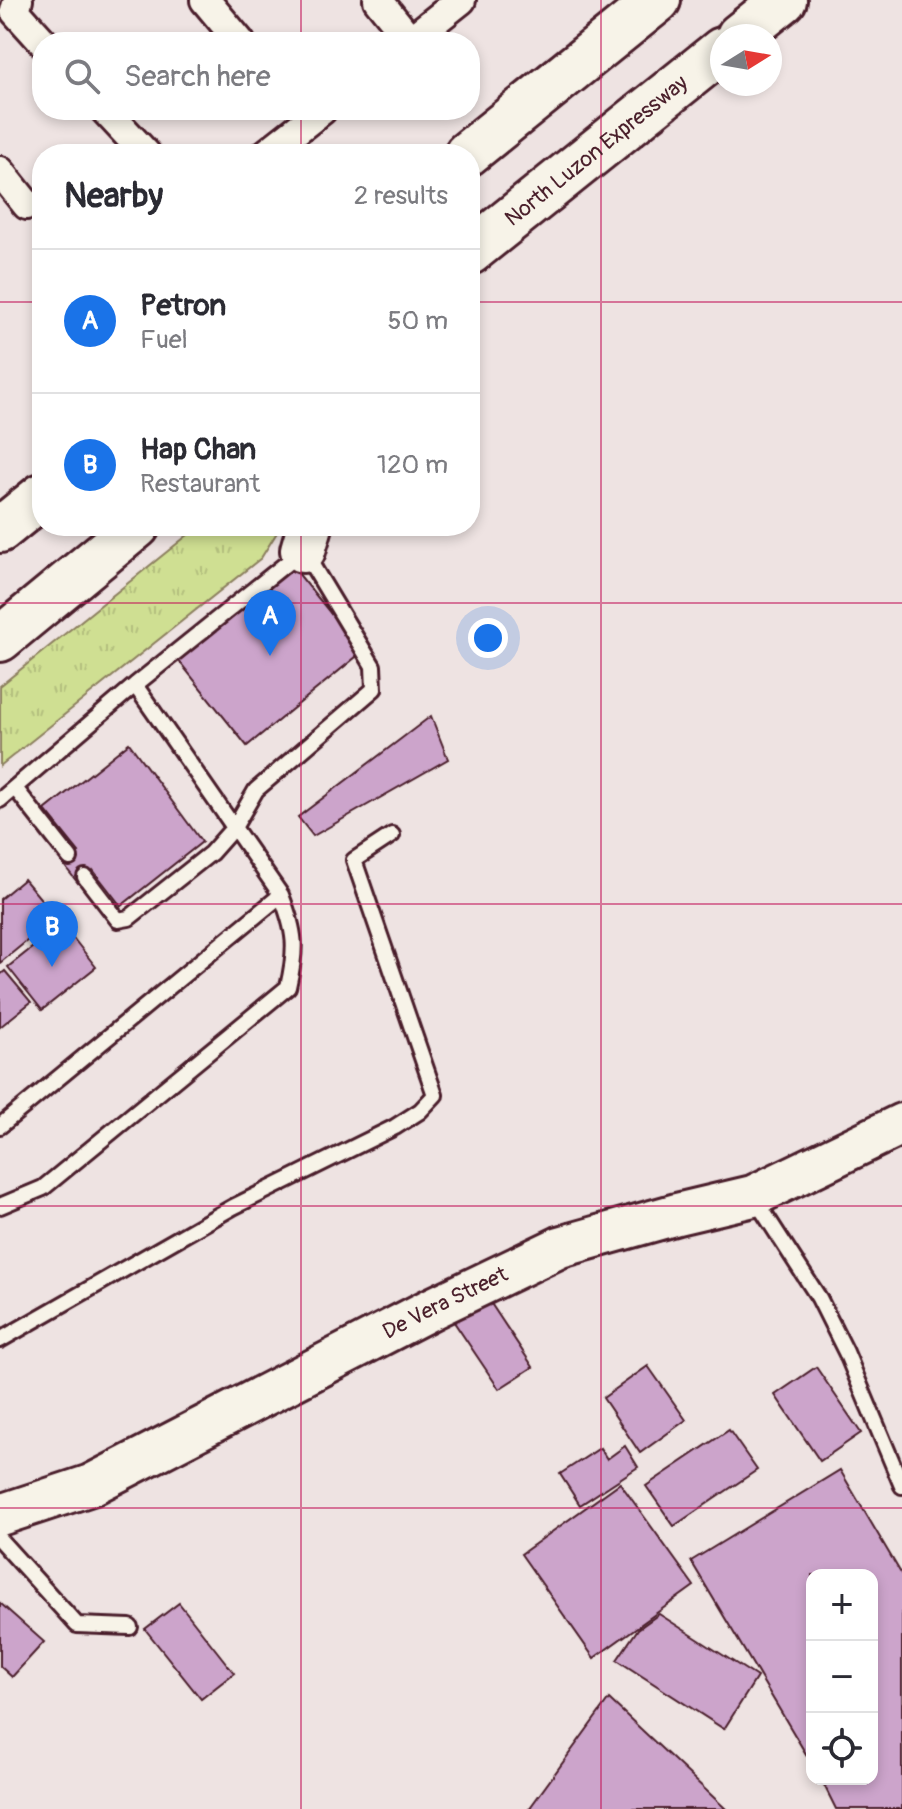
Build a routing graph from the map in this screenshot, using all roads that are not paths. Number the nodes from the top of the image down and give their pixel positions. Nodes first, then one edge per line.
1 (205, 0) edge
2 (378, 0) edge
3 (461, 0) edge
4 (658, 0) edge
5 (784, 0) edge
6 (11, 12) edge
7 (754, 24) edge
8 (32, 32) edge
9 (232, 32) edge
10 (402, 32) edge
11 (420, 32) edge
12 (710, 60) edge
13 (114, 120) edge
14 (302, 120) edge
15 (137, 144) edge
16 (276, 144) edge
17 (479, 144) edge
18 (0, 171) edge
19 (27, 205) dead end
20 (480, 244) edge
21 (32, 504) edge
22 (0, 530) edge
23 (125, 536) edge
24 (306, 538) edge
25 (0, 639) edge
26 (135, 685) junction
27 (15, 788) junction
28 (0, 800) edge
29 (235, 826) junction
30 (392, 835) dead end
31 (70, 858) dead end
32 (85, 877) dead end
33 (281, 895) junction
34 (902, 1124) edge
35 (0, 1126) edge
36 (753, 1196) junction
37 (0, 1206) edge
38 (0, 1340) edge
39 (902, 1486) edge
40 (0, 1515) edge
41 (0, 1540) edge
42 (130, 1627) dead end

1 - 9 street
2 - 10 street
3 - 11 street
4 - 17 highway
5 - 7 highway
6 - 8 street
12 - 20 highway, North Luzon Expressway
13 - 15 street
14 - 16 street
18 - 19 street
21 - 22 highway
23 - 25 highway
24 - 26 lane
24 - 29 lane
26 - 27 lane
26 - 29 lane
27 - 28 lane
27 - 31 lane
29 - 32 lane
29 - 33 lane
30 - 38 lane
33 - 35 lane
33 - 37 lane
34 - 36 street, De Vera Street
36 - 39 lane
36 - 40 street, De Vera Street
41 - 42 lane

